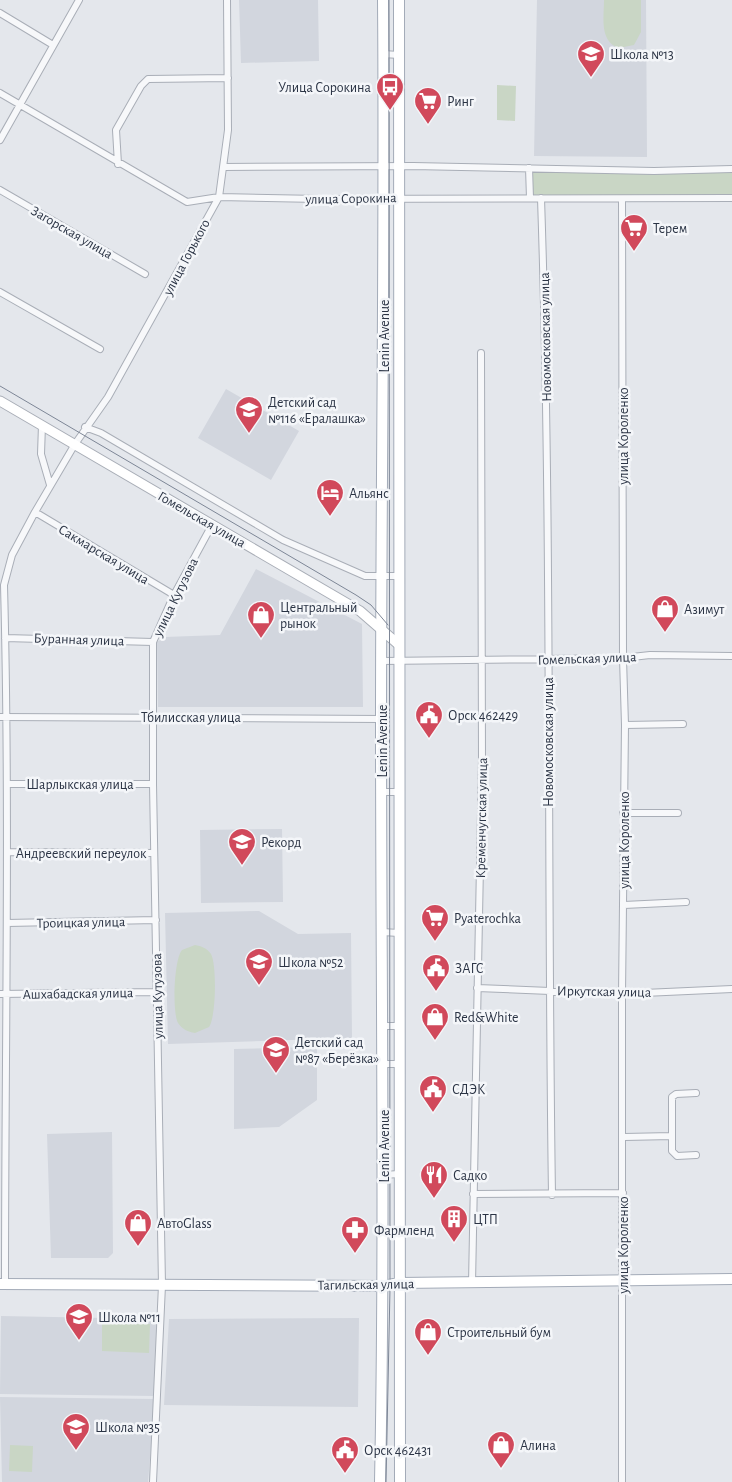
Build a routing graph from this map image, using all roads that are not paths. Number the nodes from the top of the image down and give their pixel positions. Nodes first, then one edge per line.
1 (79, 0) edge
2 (227, 0) edge
3 (383, 0) edge
4 (398, 0) edge
5 (0, 13) edge
6 (53, 44) junction
7 (383, 54) junction
8 (399, 55) junction
9 (228, 78) junction
10 (0, 93) edge
11 (20, 103) junction
12 (0, 140) edge
13 (118, 164) junction
14 (384, 166) junction
15 (399, 166) junction
16 (223, 167) junction
17 (529, 168) junction
18 (732, 169) edge
19 (0, 190) edge
20 (219, 197) junction
21 (384, 198) junction
22 (399, 198) junction
23 (530, 198) junction
24 (541, 198) junction
25 (732, 198) edge
26 (622, 199) junction
27 (145, 274) dead end
28 (0, 292) edge
29 (100, 349) dead end
30 (384, 352) junction
31 (398, 352) junction
32 (481, 353) dead end
33 (0, 401) edge
34 (42, 425) junction
35 (85, 427) junction
36 (74, 444) junction
37 (50, 485) junction
38 (34, 512) junction
39 (212, 525) junction
40 (382, 576) junction
41 (397, 576) junction
42 (2, 584) edge
43 (174, 595) junction
44 (381, 628) junction
45 (5, 638) junction
46 (153, 642) junction
47 (398, 644) junction
48 (732, 656) edge
49 (623, 658) junction
50 (547, 659) junction
51 (480, 660) junction
52 (397, 661) junction
53 (382, 662) junction
54 (3, 717) edge
55 (154, 717) junction
56 (381, 719) junction
57 (626, 724) junction
58 (683, 724) dead end
59 (7, 784) junction
60 (153, 784) junction
61 (382, 792) junction
62 (398, 792) junction
63 (623, 813) junction
64 (678, 813) dead end
65 (8, 852) junction
66 (154, 853) junction
67 (686, 902) dead end
68 (624, 905) junction
69 (156, 920) junction
70 (7, 923) junction
71 (382, 932) junction
72 (398, 933) junction
73 (477, 988) junction
74 (732, 989) edge
75 (549, 991) junction
76 (156, 992) junction
77 (3, 994) edge
78 (622, 994) junction
79 (383, 1026) junction
80 (399, 1026) junction
81 (384, 1064) junction
82 (399, 1064) junction
83 (696, 1093) dead end
84 (672, 1136) junction
85 (624, 1137) junction
86 (696, 1155) dead end
87 (399, 1174) junction
88 (383, 1175) junction
89 (623, 1193) junction
90 (473, 1194) junction
91 (552, 1195) junction
92 (732, 1279) edge
93 (622, 1280) junction
94 (399, 1283) junction
95 (2, 1284) edge
96 (472, 1284) junction
97 (162, 1285) junction
98 (384, 1286) junction
99 (153, 1482) edge
100 (380, 1482) edge
101 (400, 1482) edge
102 (622, 1482) edge

1 - 6 street
2 - 9 street, улица Горького
3 - 7 main road, Lenin Avenue
4 - 8 main road, Lenin Avenue
5 - 6 street
6 - 11 street
7 - 8 street
7 - 14 main road, Lenin Avenue
8 - 15 main road, Lenin Avenue
9 - 13 street
9 - 16 street, улица Горького
10 - 11 street, улица Сорокина
11 - 12 street
11 - 13 street, улица Сорокина
13 - 20 street, улица Сорокина
14 - 15 street
14 - 16 street
14 - 21 main road, Lenin Avenue
15 - 17 street
15 - 22 main road, Lenin Avenue
16 - 20 street, улица Горького
17 - 18 street
17 - 23 street
19 - 27 street, Загорская улица
20 - 21 street, улица Сорокина
20 - 35 street, улица Горького
21 - 22 street, улица Сорокина
21 - 30 main road, Lenin Avenue
22 - 23 street, улица Сорокина
22 - 31 main road, Lenin Avenue
23 - 24 street, улица Сорокина
24 - 26 street, улица Сорокина
24 - 50 street, Новомосковская улица
25 - 26 street, улица Сорокина
26 - 49 street, улица Короленко
28 - 29 street
30 - 31 street
30 - 40 main road, Lenin Avenue
31 - 41 main road, Lenin Avenue
32 - 51 street, Кременчугская улица
33 - 34 street, Гомельская улица
34 - 36 street, Гомельская улица
34 - 37 street
35 - 36 street, улица Горького
35 - 40 street, Гомельская улица
36 - 37 street, улица Горького
36 - 39 street, Гомельская улица
37 - 38 street, улица Горького
38 - 42 street, улица Горького
38 - 43 street, Сакмарская улица
39 - 43 street, улица Кутузова
39 - 44 street, Гомельская улица
40 - 41 street, Гомельская улица
40 - 44 main road, Lenin Avenue
41 - 47 main road, Lenin Avenue
42 - 45 street, улица Горького
43 - 46 street, улица Кутузова
44 - 47 street, Гомельская улица
44 - 53 main road, Lenin Avenue
45 - 46 street, Буранная улица
45 - 54 street, улица Горького
46 - 55 street, улица Кутузова
47 - 52 main road, Lenin Avenue
48 - 49 street, Гомельская улица
49 - 50 street, Гомельская улица
49 - 57 street, улица Короленко
50 - 51 street, Гомельская улица
50 - 75 street, Новомосковская улица
51 - 52 street, Гомельская улица
51 - 73 street, Кременчугская улица
52 - 53 street, Гомельская улица
52 - 62 main road, Lenin Avenue
53 - 56 main road, Lenin Avenue
54 - 55 street, Тбилисская улица
54 - 59 street, улица Горького
55 - 56 street, Тбилисская улица
55 - 60 street, улица Кутузова
56 - 61 main road, Lenin Avenue
57 - 58 street
57 - 63 street, улица Короленко
59 - 60 street, Шарлыкская улица
59 - 65 street, улица Горького
60 - 66 street, улица Кутузова
61 - 62 street
61 - 71 main road, Lenin Avenue
62 - 72 main road, Lenin Avenue
63 - 64 street
63 - 68 street, улица Короленко
65 - 66 street, Андреевский переулок
65 - 70 street, улица Горького
66 - 69 street, улица Кутузова
67 - 68 street
68 - 78 street, улица Короленко
69 - 70 street, Троицкая улица
69 - 76 street, улица Кутузова
70 - 77 street, улица Горького
71 - 72 street
71 - 79 main road, Lenin Avenue
72 - 80 main road, Lenin Avenue
73 - 75 street, Иркутская улица
73 - 90 street, Кременчугская улица
74 - 78 street, Иркутская улица
75 - 78 street, Иркутская улица
75 - 91 street, Новомосковская улица
76 - 77 street, Ашхабадская улица
76 - 97 street, улица Кутузова
77 - 95 street, улица Горького
78 - 85 street, улица Короленко
79 - 80 street
79 - 81 main road, Lenin Avenue
80 - 82 main road, Lenin Avenue
81 - 82 street
81 - 88 main road, Lenin Avenue
82 - 87 main road, Lenin Avenue
83 - 84 street
84 - 85 street
84 - 86 street
85 - 89 street, улица Короленко
87 - 88 street
87 - 94 main road, Lenin Avenue
88 - 98 main road, Lenin Avenue
89 - 91 street
89 - 93 street, улица Короленко
90 - 91 street
90 - 96 street, Кременчугская улица
92 - 93 main road, Тагильская улица
93 - 96 main road, Тагильская улица
93 - 102 street, улица Короленко
94 - 96 main road, Тагильская улица
94 - 98 main road, Тагильская улица
94 - 101 main road, Lenin Avenue
95 - 97 main road, Тагильская улица
97 - 98 main road, Тагильская улица
97 - 99 street, улица Кутузова
98 - 100 main road, Lenin Avenue

